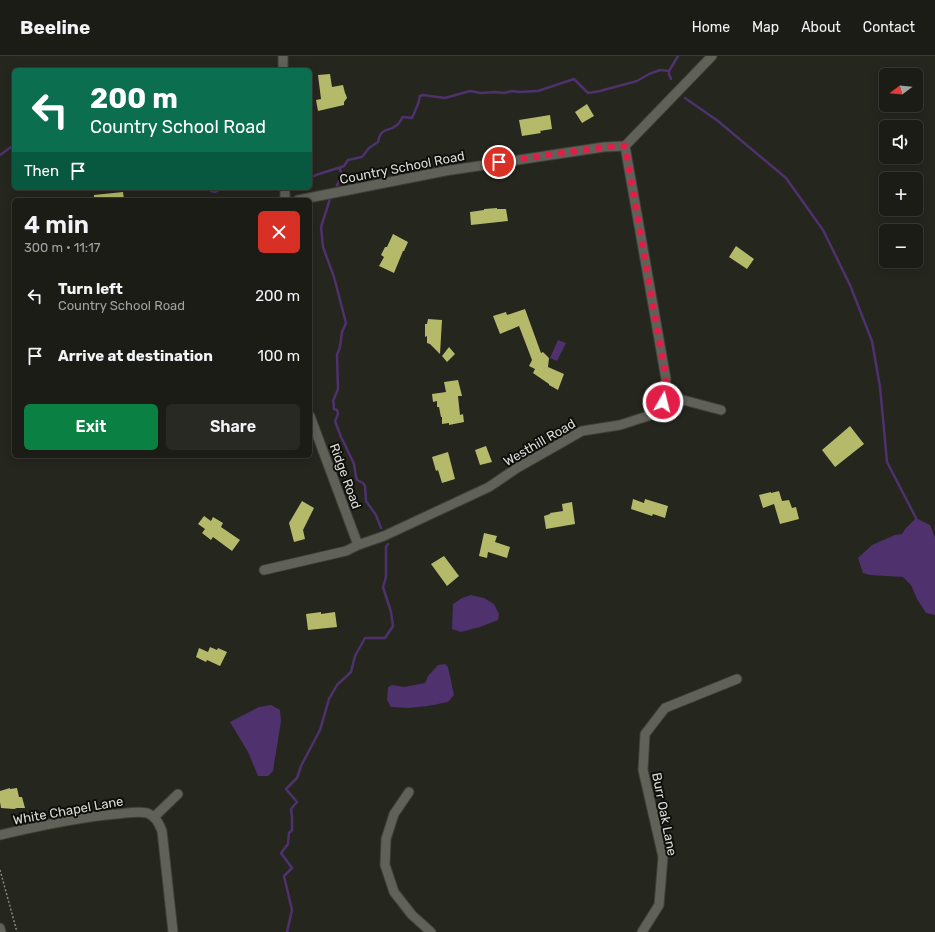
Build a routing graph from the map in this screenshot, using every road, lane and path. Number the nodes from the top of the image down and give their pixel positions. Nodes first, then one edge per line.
1 (283, 56) edge
2 (712, 56) edge
3 (283, 68) edge
4 (625, 146) junction
5 (308, 198) edge
6 (664, 395) junction
7 (721, 410) dead end
8 (312, 421) edge
9 (358, 545) junction
10 (264, 570) dead end
11 (737, 679) dead end
12 (409, 792) dead end
13 (178, 794) dead end
14 (154, 817) junction
15 (0, 836) edge
16 (0, 870) edge
17 (0, 928) edge
18 (1, 932) edge
19 (17, 932) edge
20 (173, 932) edge
21 (431, 932) edge
22 (642, 932) edge

1 - 3 street
2 - 4 street
4 - 5 street, Country School Road
4 - 6 street, Westhill Road
6 - 7 street
6 - 9 street, Westhill Road
8 - 9 street, Ridge Road
9 - 10 street, Westhill Road
11 - 22 street, Burr Oak Lane
12 - 21 street
13 - 14 street
14 - 15 street, White Chapel Lane
14 - 20 street
16 - 19 path
17 - 18 street

